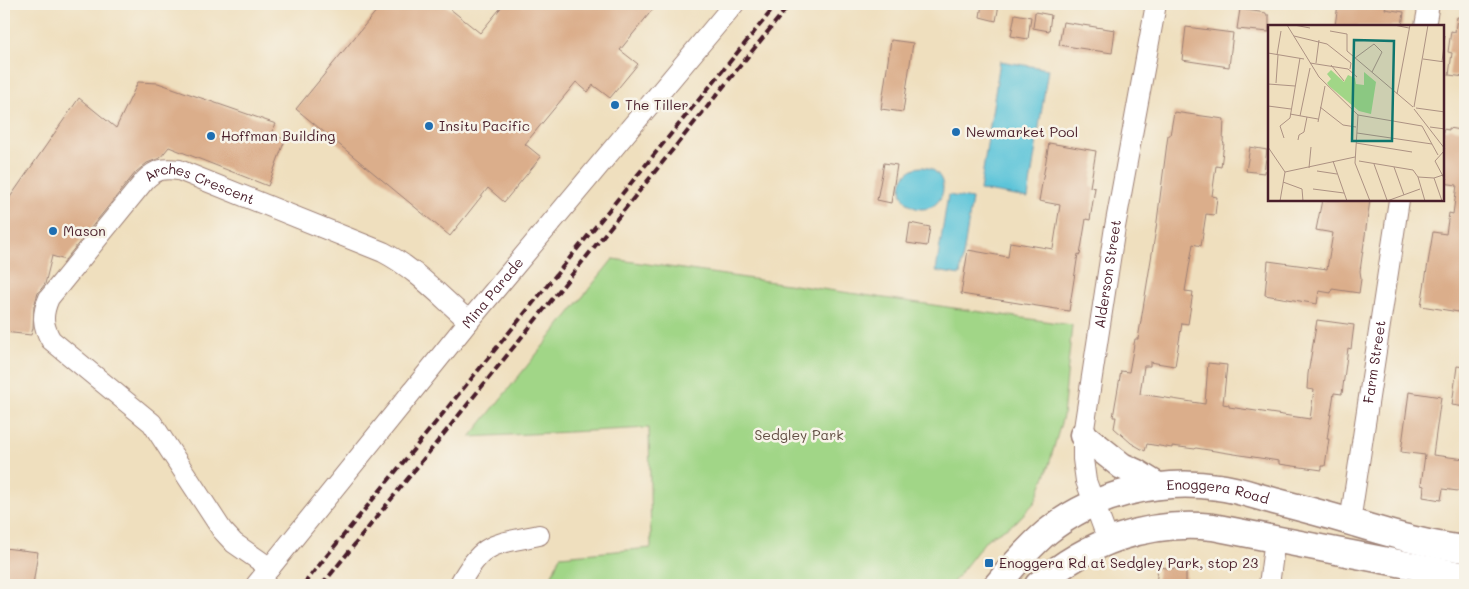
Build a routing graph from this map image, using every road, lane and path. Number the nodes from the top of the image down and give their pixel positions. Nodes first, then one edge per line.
1 (734, 4) edge
2 (1156, 4) edge
3 (1429, 4) edge
4 (1425, 25) edge
5 (1399, 201) edge
6 (469, 321) junction
7 (1083, 435) junction
8 (1158, 486) junction
9 (1094, 504) junction
10 (1350, 522) junction
11 (539, 535) dead end
12 (1275, 539) junction
13 (1108, 540) junction
14 (1465, 549) edge
15 (270, 568) junction
16 (1465, 576) edge
17 (256, 585) edge
18 (459, 585) edge
19 (998, 585) edge
20 (1038, 585) edge
21 (1269, 585) edge

1 - 6 street, Mina Parade
2 - 7 street, Alderson Street
3 - 4 street
5 - 10 street, Farm Street
6 - 15 street, Mina Parade
6 - 15 street, Arches Crescent
7 - 8 main road
7 - 9 street, Alderson Street
8 - 9 main road, Enoggera Road
8 - 10 main road, Enoggera Road
9 - 13 street, Alderson Street
9 - 19 main road, Enoggera Road
10 - 14 main road, Enoggera Road
11 - 18 street
12 - 13 main road
12 - 16 main road
12 - 21 street
13 - 20 main road
15 - 17 street, Mina Parade

